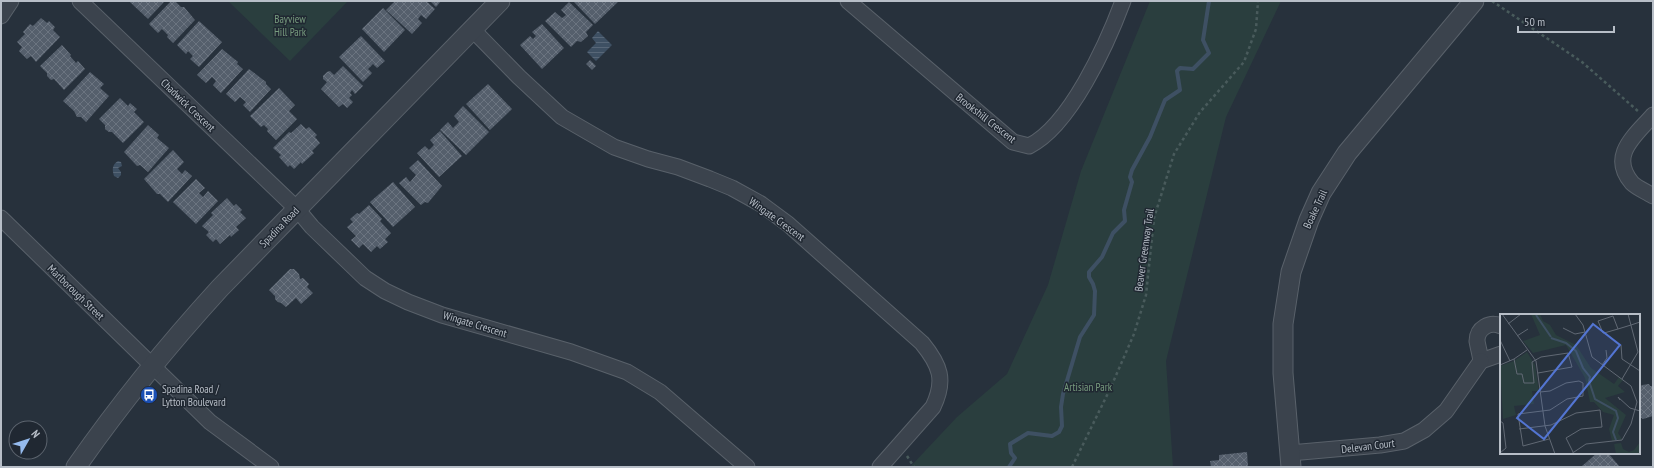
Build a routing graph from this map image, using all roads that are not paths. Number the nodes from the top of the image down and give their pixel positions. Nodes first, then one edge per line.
1 (11, 1) edge
2 (80, 1) edge
3 (500, 1) edge
4 (848, 1) edge
5 (1123, 1) edge
6 (1474, 1) edge
7 (1, 16) edge
8 (472, 29) junction
9 (1650, 118) edge
10 (1653, 196) edge
11 (297, 209) junction
12 (1, 218) edge
13 (1500, 326) edge
14 (1500, 354) edge
15 (1481, 361) junction
16 (152, 366) junction
17 (1290, 460) edge
18 (76, 467) edge
19 (270, 467) edge
20 (747, 467) edge
21 (880, 467) edge

1 - 7 street
2 - 11 street, Chadwick Crescent
3 - 8 street, Spadina Road
4 - 5 street, Brookshill Crescent
6 - 17 street, Boake Trail
8 - 11 street, Spadina Road
8 - 21 street, Wingate Crescent
9 - 10 street
11 - 16 street, Spadina Road
11 - 20 street, Wingate Crescent
12 - 16 street, Marlborough Street
13 - 15 street
14 - 15 street
15 - 17 street, Delevan Court
16 - 18 street, Spadina Road
16 - 19 street, Marlborough Street

